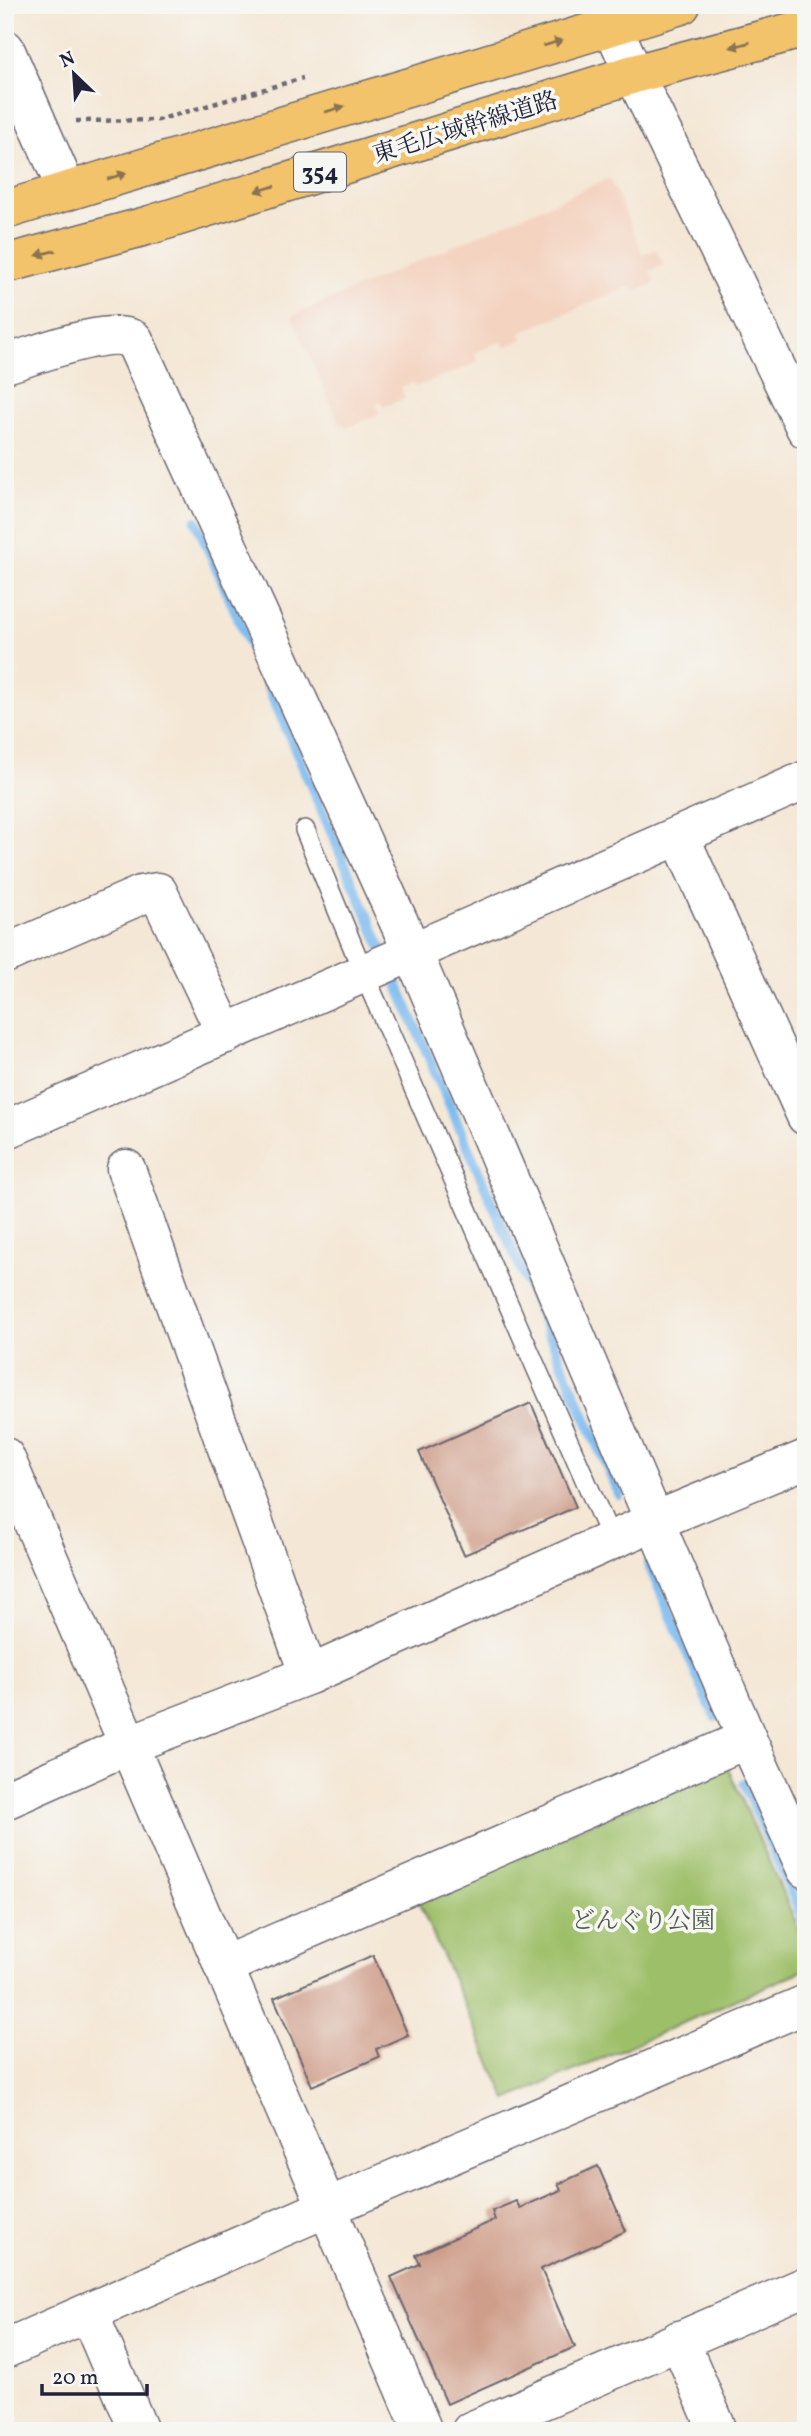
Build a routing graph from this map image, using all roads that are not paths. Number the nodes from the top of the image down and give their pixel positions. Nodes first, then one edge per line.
1 (681, 5) edge
2 (607, 15) edge
3 (806, 28) edge
4 (5, 49) edge
5 (634, 74) junction
6 (67, 191) junction
7 (5, 210) edge
8 (5, 264) edge
9 (5, 364) edge
10 (806, 429) edge
11 (806, 780) edge
12 (305, 830) dead end
13 (680, 837) junction
14 (413, 953) junction
15 (5, 954) edge
16 (365, 974) junction
17 (226, 1034) junction
18 (806, 1116) edge
19 (5, 1130) edge
20 (126, 1170) dead end
21 (5, 1457) edge
22 (806, 1459) edge
23 (655, 1521) junction
24 (612, 1541) junction
25 (309, 1675) junction
26 (747, 1739) junction
27 (128, 1745) junction
28 (5, 1800) edge
29 (806, 1870) edge
30 (223, 1966) junction
31 (806, 2004) edge
32 (326, 2208) junction
33 (806, 2286) edge
34 (89, 2314) junction
35 (679, 2340) junction
36 (5, 2349) edge
37 (139, 2431) edge
38 (423, 2431) edge
39 (471, 2431) edge
40 (718, 2431) edge

1 - 2 highway, 354
2 - 5 street
6 -> 2 highway, 354
3 -> 5 highway, 東毛広域幹線道路 / 354
4 - 6 street
5 -> 8 highway, 東毛広域幹線道路 / 354
5 - 10 street
6 - 7 highway, 354
9 - 14 street
11 - 13 street
12 - 16 lane
13 - 14 street
13 - 18 street
14 - 16 street
14 - 23 street
15 - 17 street
16 - 17 street
16 - 24 lane
17 - 19 street
20 - 25 street
21 - 27 street
22 - 23 street
23 - 24 street
23 - 26 street
24 - 25 street
25 - 27 street
26 - 29 street
26 - 30 street
27 - 28 street
27 - 30 street
30 - 32 street
31 - 32 street
32 - 34 street
32 - 38 street
33 - 35 street
34 - 36 street
34 - 37 street
35 - 39 street
35 - 40 street

